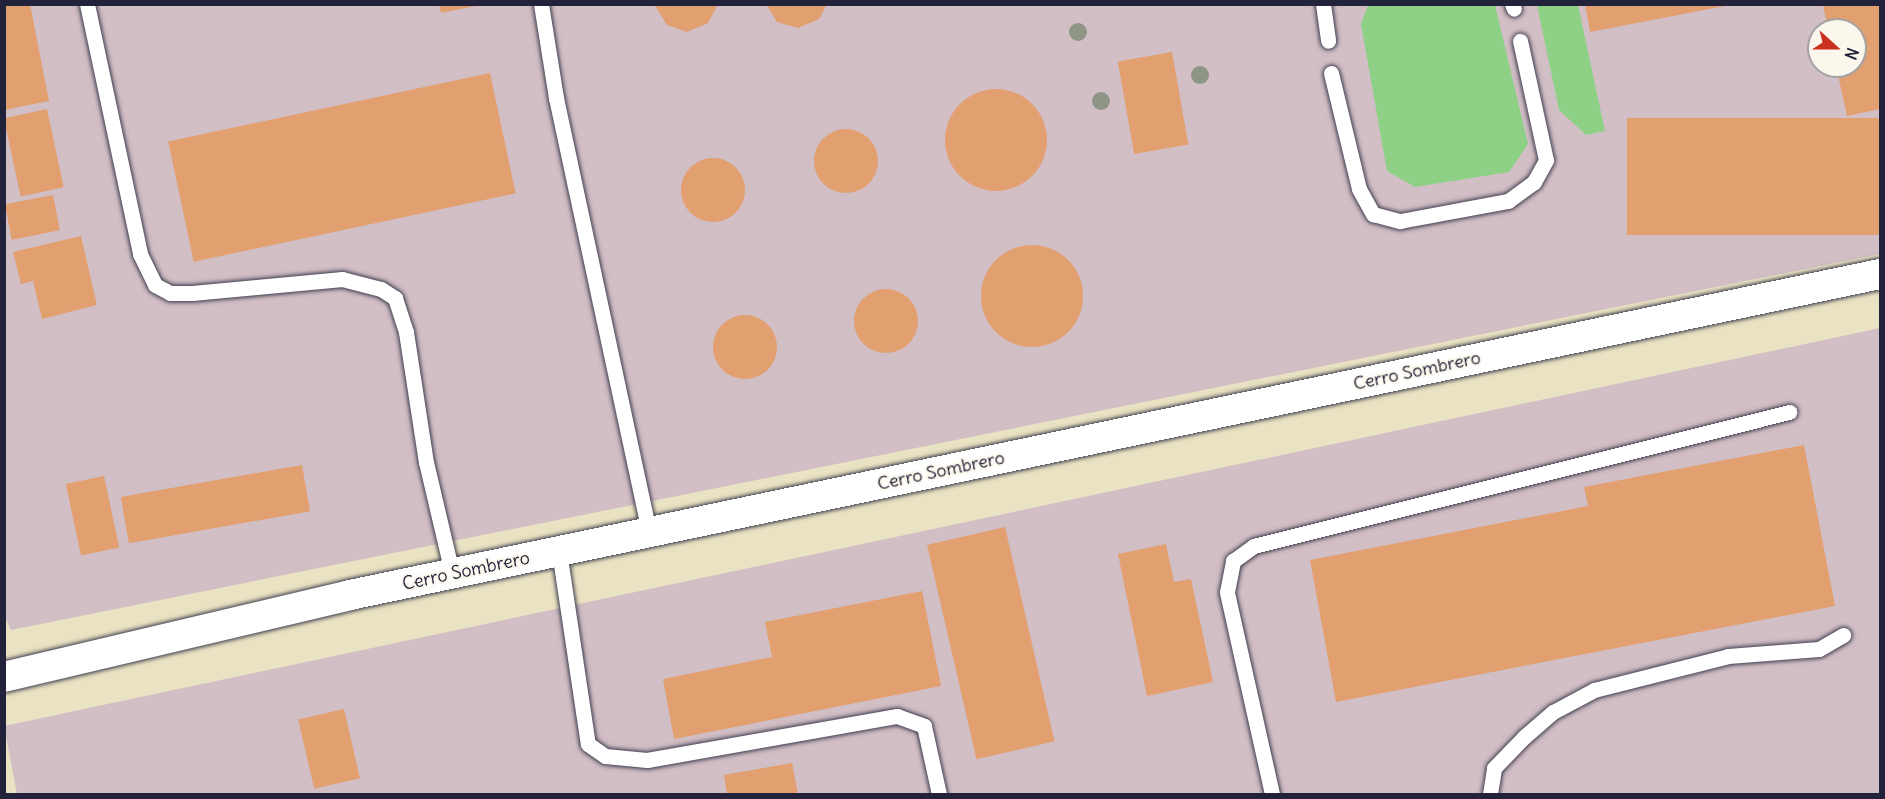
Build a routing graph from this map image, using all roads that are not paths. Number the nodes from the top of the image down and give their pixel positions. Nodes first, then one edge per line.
1 (87, 4) edge
2 (541, 4) edge
3 (1323, 4) edge
4 (1328, 41) dead end
5 (1520, 41) dead end
6 (1331, 73) dead end
7 (1881, 274) edge
8 (1789, 412) dead end
9 (649, 532) junction
10 (559, 551) junction
11 (452, 573) junction
12 (1843, 635) dead end
13 (8, 676) edge
14 (939, 795) edge
15 (1272, 795) edge
16 (1490, 795) edge

1 - 11 lane
2 - 9 lane
3 - 4 lane
5 - 6 lane
7 - 9 street, Cerro Sombrero
8 - 15 lane
9 - 10 street, Cerro Sombrero
10 - 11 street, Cerro Sombrero
10 - 14 lane
11 - 13 street, Cerro Sombrero
12 - 16 lane

